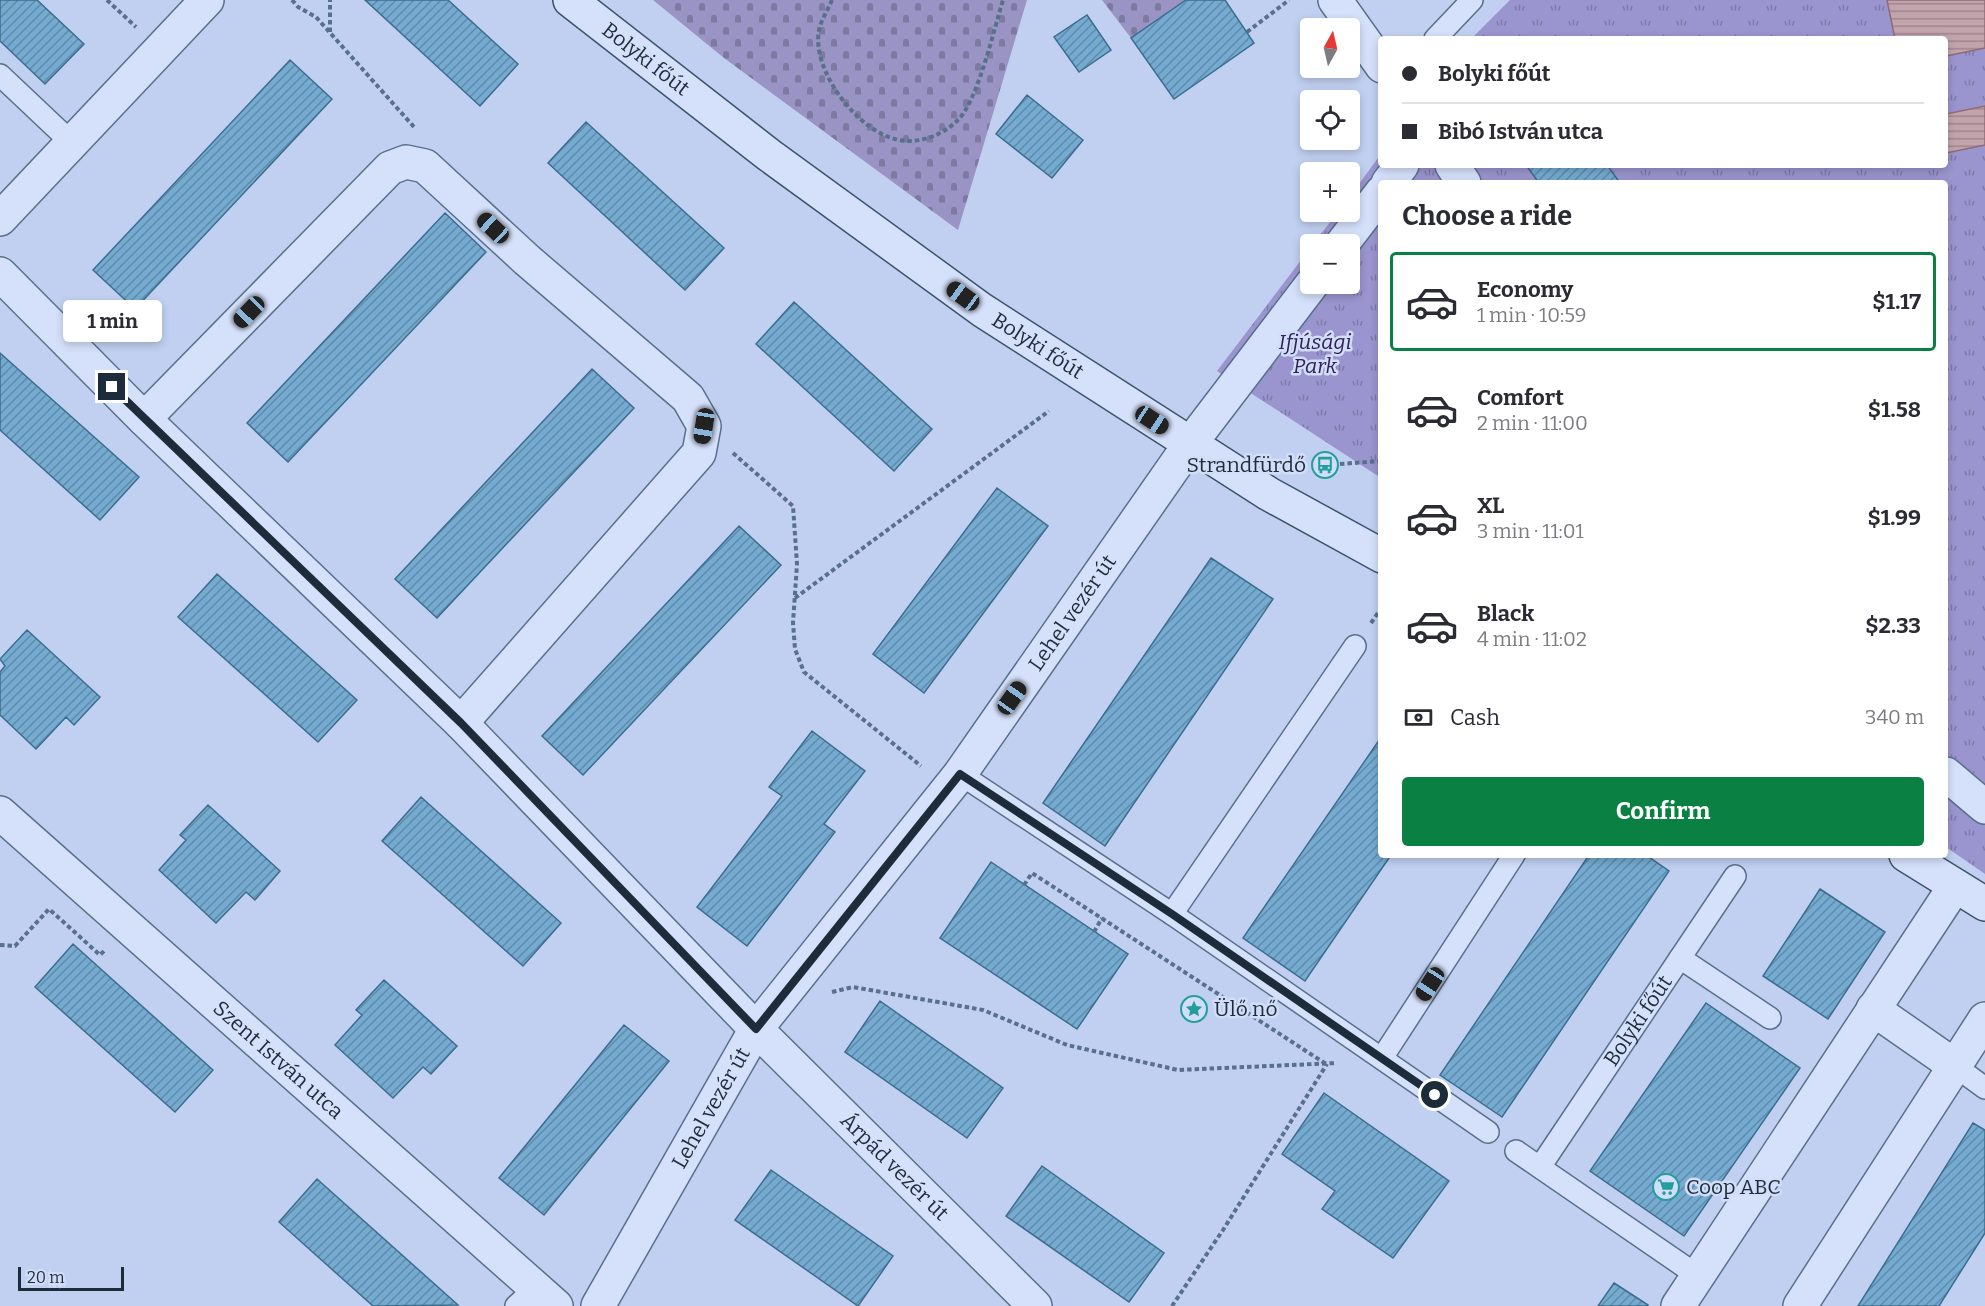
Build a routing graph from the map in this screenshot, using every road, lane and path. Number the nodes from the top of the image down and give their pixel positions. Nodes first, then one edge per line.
1 (107, 0) edge
2 (207, 0) edge
3 (292, 0) edge
4 (330, 0) edge
5 (570, 0) edge
6 (832, 0) edge
7 (1003, 0) edge
8 (1289, 0) edge
9 (1335, 0) edge
10 (1472, 0) edge
11 (136, 28) dead end
12 (1247, 32) dead end
13 (330, 33) junction
14 (1438, 36) edge
15 (1378, 60) edge
16 (0, 75) edge
17 (72, 143) junction
18 (425, 166) junction
19 (1400, 168) edge
20 (1390, 180) edge
21 (1378, 197) edge
22 (0, 219) edge
23 (1349, 234) edge
24 (0, 274) edge
25 (1304, 294) edge
26 (1049, 411) dead end
27 (144, 419) junction
28 (704, 426) junction
29 (1190, 444) junction
30 (1378, 461) edge
31 (1325, 465) dead end
32 (1378, 554) edge
33 (795, 599) junction
34 (1355, 646) dead end
35 (461, 723) junction
36 (921, 766) dead end
37 (960, 774) junction
38 (1948, 776) edge
39 (1985, 807) edge
40 (0, 813) edge
41 (1512, 858) edge
42 (1911, 858) edge
43 (1735, 876) dead end
44 (1024, 885) dead end
45 (1955, 886) junction
46 (1985, 904) edge
47 (1172, 914) junction
48 (1102, 918) junction
49 (66, 925) dead end
50 (1094, 932) dead end
51 (0, 945) edge
52 (1680, 958) junction
53 (824, 994) dead end
54 (1873, 1009) junction
55 (1770, 1018) dead end
56 (1985, 1019) edge
57 (756, 1029) junction
58 (1382, 1058) junction
59 (1339, 1063) dead end
60 (1327, 1065) junction
61 (1954, 1066) junction
62 (1985, 1088) edge
63 (1488, 1132) dead end
64 (1516, 1151) dead end
65 (1540, 1167) junction
66 (1698, 1276) junction
67 (536, 1300) edge
68 (598, 1306) edge
69 (1035, 1306) edge
70 (1172, 1306) edge
71 (1678, 1306) edge
72 (1800, 1306) edge

1 - 11 path
2 - 17 street
3 - 13 path
4 - 13 path
5 - 29 street, Bolyki főút
6 - 7 path
8 - 12 path
9 - 15 street
10 - 14 lane
13 - 18 path
16 - 17 lane
17 - 22 street
18 - 27 street
18 - 28 street
19 - 20 street
21 - 23 street
24 - 27 street, Árpád vezér út
25 - 29 street, Lehel vezér út
26 - 33 path
27 - 35 street, Árpád vezér út
28 - 33 path
28 - 35 street
29 - 32 street, Bolyki főút
29 - 37 street, Lehel vezér út
30 - 31 path
33 - 36 path
34 - 47 lane
35 - 57 street, Árpád vezér út
37 - 47 lane
37 - 57 street, Lehel vezér út
38 - 39 street
40 - 67 street, Szent István utca
41 - 58 lane
42 - 45 street
43 - 52 lane, Bolyki főút
44 - 48 path
45 - 46 street
45 - 54 street
47 - 58 lane
48 - 50 path
48 - 60 path
49 - 51 path
52 - 55 lane
52 - 65 lane, Bolyki főút
53 - 60 path
54 - 61 street
54 - 66 street
56 - 61 street
57 - 68 street, Lehel vezér út
57 - 69 street, Árpád vezér út
58 - 63 lane
59 - 60 path
60 - 70 path
61 - 62 lane
61 - 72 street
64 - 65 lane
65 - 66 lane
66 - 71 street

